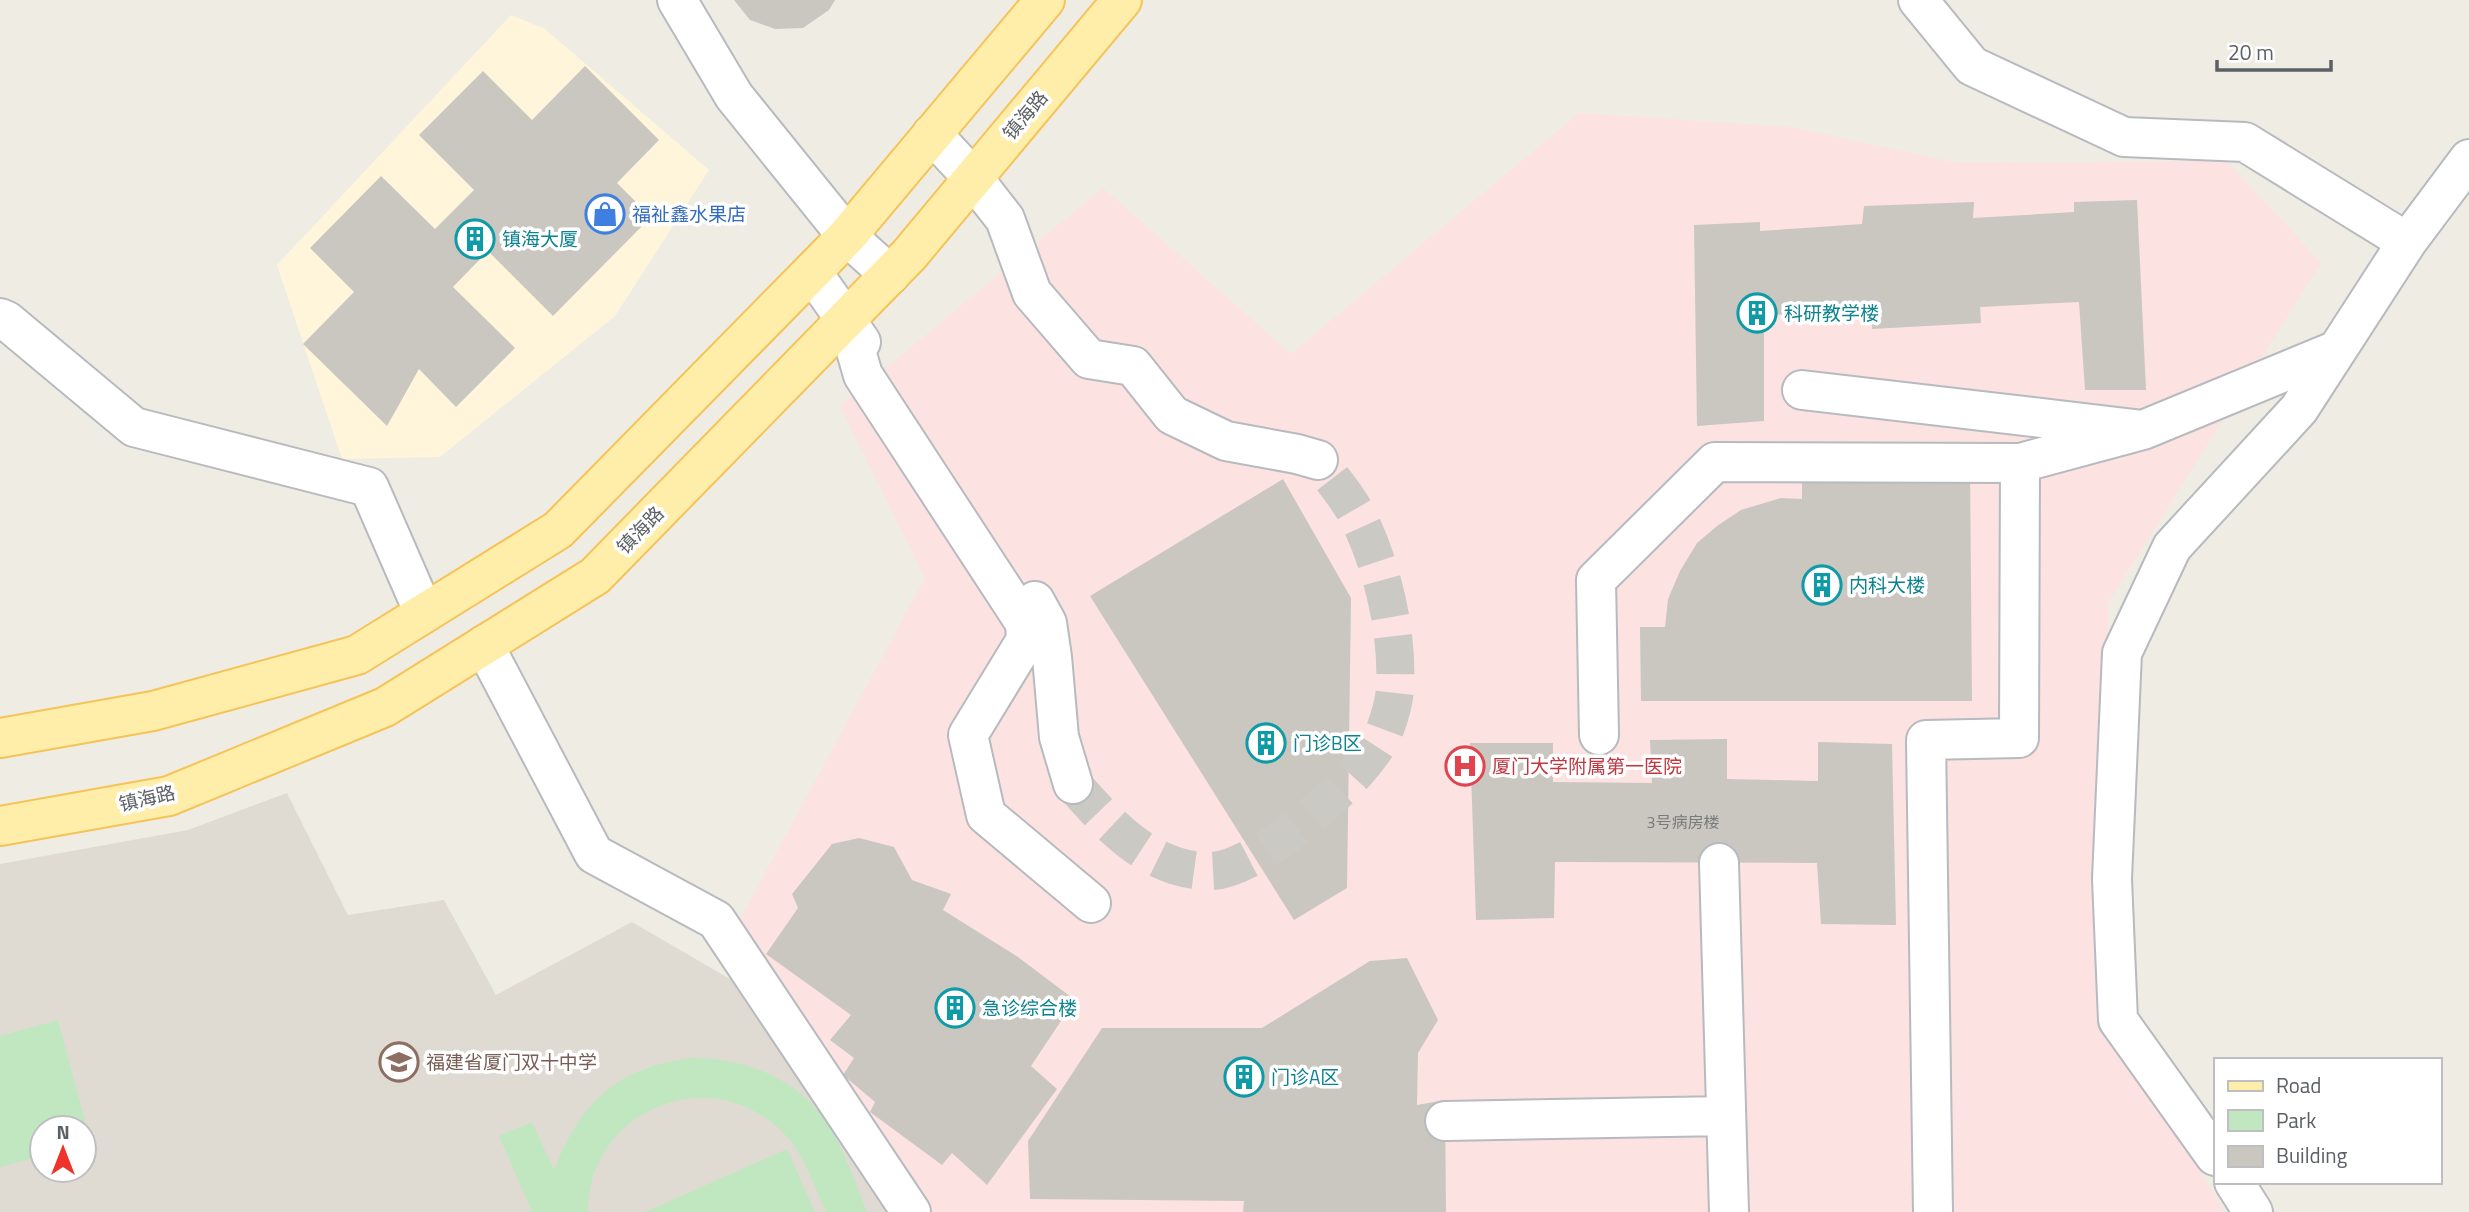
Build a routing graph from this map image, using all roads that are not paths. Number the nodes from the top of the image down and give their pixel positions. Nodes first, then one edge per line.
1 (677, 0) edge
2 (1045, 0) edge
3 (1122, 0) edge
4 (1918, 0) edge
5 (932, 134) junction
6 (2469, 159) edge
7 (972, 178) junction
8 (847, 236) junction
9 (2407, 242) junction
10 (812, 272) junction
11 (890, 275) junction
12 (0, 318) edge
13 (847, 320) junction
14 (2337, 350) junction
15 (1802, 390) dead end
16 (2143, 430) junction
17 (1318, 460) tunnel mouth
18 (2020, 463) junction
19 (424, 613) junction
20 (484, 645) junction
21 (1599, 735) dead end
22 (0, 738) edge
23 (1073, 783) tunnel mouth
24 (0, 826) edge
25 (1719, 863) dead end
26 (1091, 903) dead end
27 (1726, 1116) junction
28 (1445, 1121) dead end
29 (2214, 1155) edge
30 (2235, 1184) edge
31 (911, 1212) edge
32 (1728, 1212) edge
33 (1933, 1212) edge
34 (2253, 1212) edge

1 - 8 street
2 - 5 main road
3 - 7 main road, 镇海路
4 - 9 street
5 - 7 street
5 - 8 main road
6 - 9 street
7 - 11 main road, 镇海路
7 - 17 street
8 - 10 main road
8 - 11 street
9 - 14 street
10 - 13 street
10 - 19 main road
11 - 13 main road, 镇海路
12 - 19 street
13 - 20 main road, 镇海路
13 - 23 street
13 - 26 street
14 - 16 street
14 - 29 street
15 - 16 street
16 - 18 street
18 - 21 street
18 - 33 street
19 - 22 main road
20 - 24 main road, 镇海路
20 - 31 street
25 - 27 street
27 - 28 street
27 - 32 street
30 - 34 street

